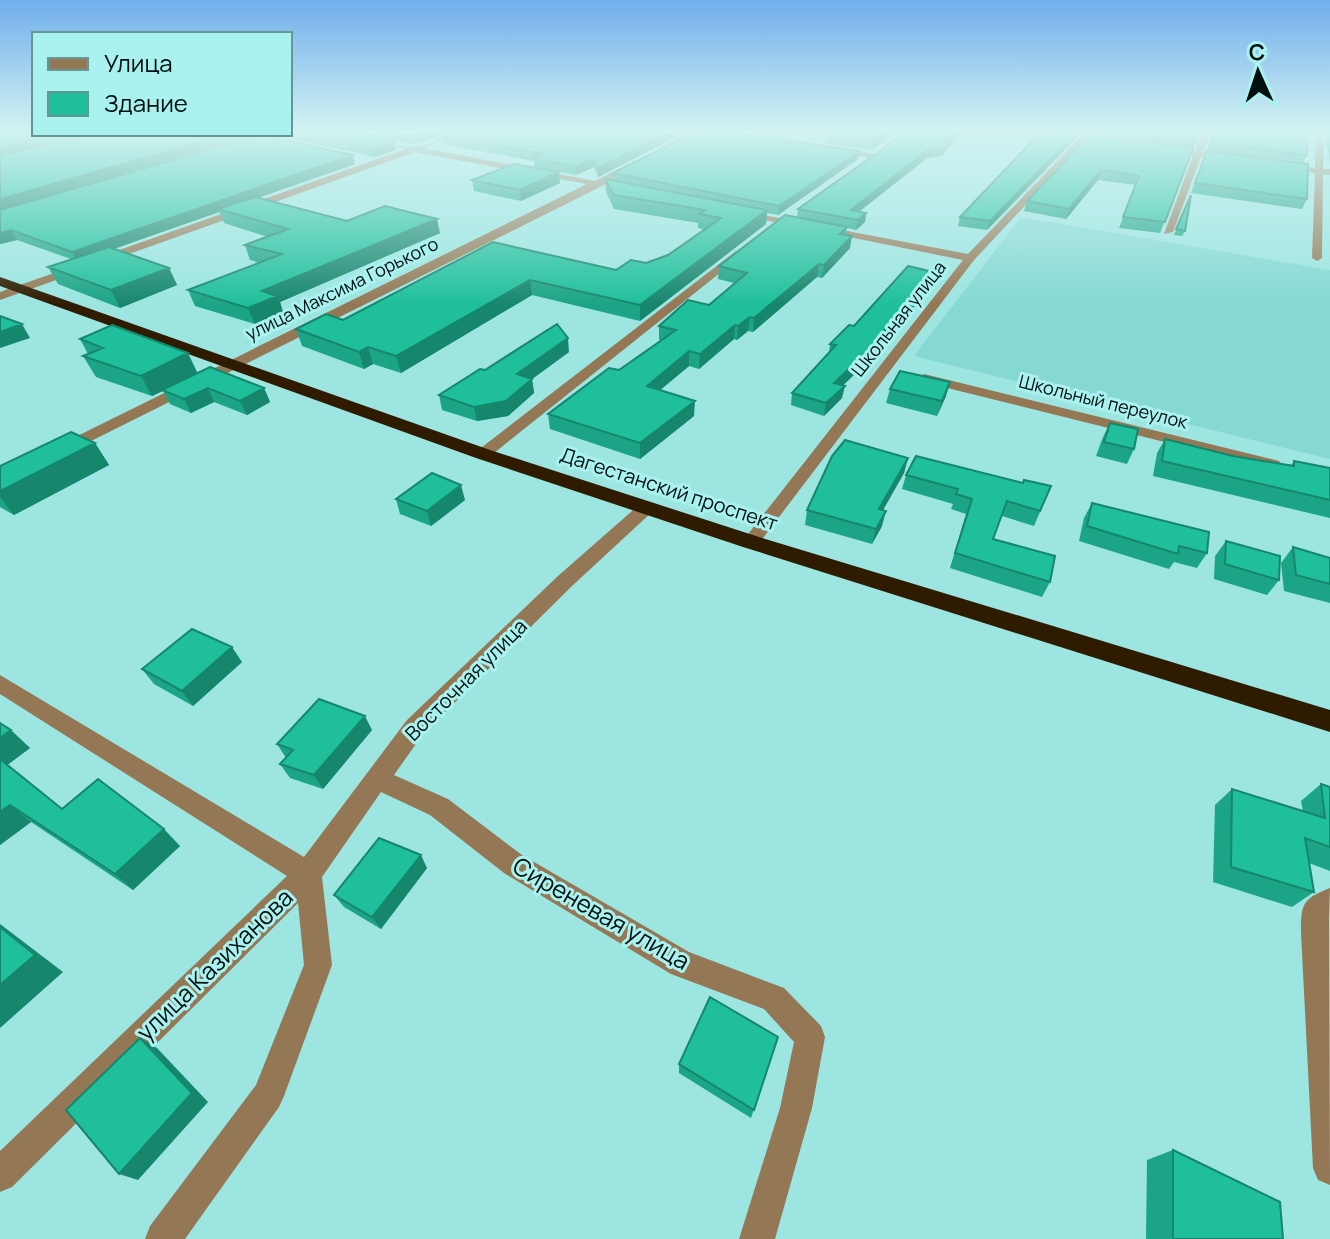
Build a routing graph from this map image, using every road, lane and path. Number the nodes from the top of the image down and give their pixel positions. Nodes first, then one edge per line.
1 (303, 189) edge
2 (584, 189) edge
3 (1040, 189) edge
4 (1184, 189) edge
5 (1323, 189) edge
6 (736, 211) edge
7 (794, 212) dead end
8 (782, 220) junction
9 (770, 230) edge
10 (1168, 232) edge
11 (745, 249) edge
12 (970, 258) junction
13 (1317, 258) dead end
14 (0, 281) edge
15 (21, 288) junction
16 (0, 296) edge
17 (233, 363) junction
18 (899, 372) junction
19 (55, 453) edge
20 (483, 454) junction
21 (1282, 466) edge
22 (646, 508) junction
23 (751, 542) junction
24 (0, 683) edge
25 (1330, 721) edge
26 (377, 779) junction
27 (308, 874) junction
28 (1330, 901) edge
29 (1330, 1168) edge
30 (0, 1175) edge
31 (163, 1239) edge
32 (757, 1239) edge

1 - 15 street
2 - 17 street, улица Максима Горького
3 - 12 street, Школьная улица
4 - 10 street
5 - 13 street
6 - 8 street
7 - 8 street
8 - 9 street
8 - 12 street
11 - 20 street
12 - 18 street, Школьная улица
14 - 15 highway, Дагестанский проспект
15 - 16 street
15 - 17 highway, Дагестанский проспект
17 - 19 street, улица Максима Горького
17 - 20 highway, Дагестанский проспект
18 - 21 street, Школьный переулок
18 - 23 street, Школьная улица
20 - 22 highway, Дагестанский проспект
22 - 23 highway, Дагестанский проспект
22 - 26 street, Восточная улица
23 - 25 highway, Дагестанский проспект
24 - 27 street
26 - 27 street, Восточная улица
26 - 32 street, Сиреневая улица
27 - 30 street, улица Казиханова
27 - 31 street, улица Казиханова
28 - 29 street

